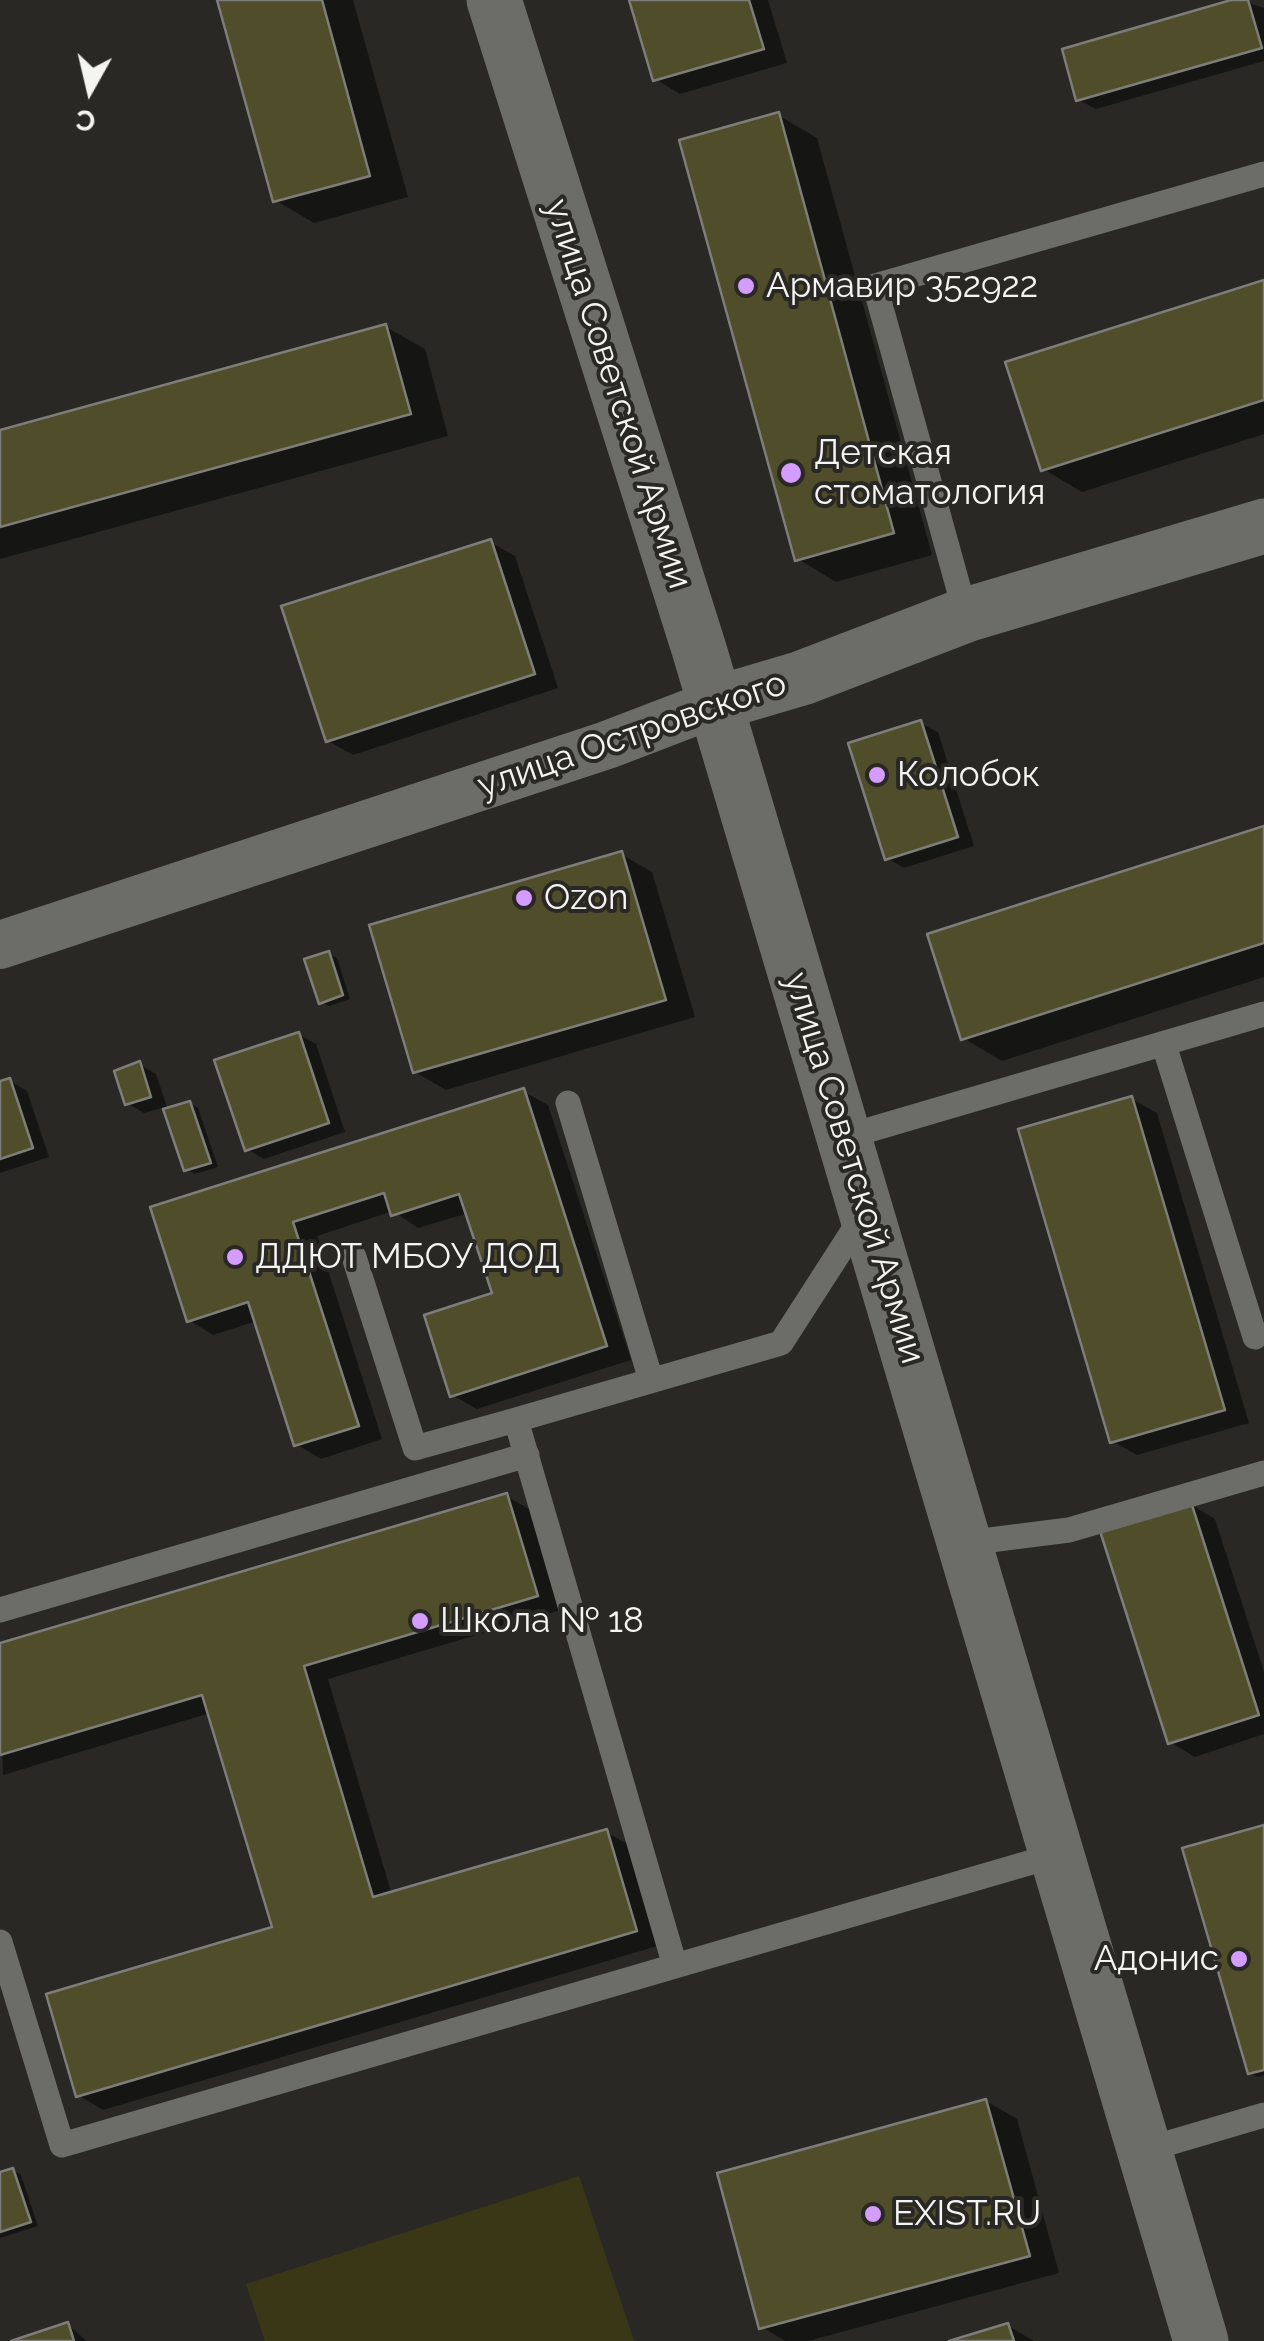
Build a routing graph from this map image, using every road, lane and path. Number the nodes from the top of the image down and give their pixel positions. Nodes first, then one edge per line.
1 (494, 0) edge
2 (1264, 174) edge
3 (1264, 526) edge
4 (966, 615) junction
5 (714, 704) junction
6 (3, 937) edge
7 (1264, 1014) edge
8 (1164, 1044) junction
9 (568, 1102) dead end
10 (845, 1137) junction
11 (867, 1209) junction
12 (354, 1257) dead end
13 (1255, 1337) dead end
14 (651, 1380) junction
15 (516, 1420) junction
16 (527, 1455) junction
17 (1264, 1473) edge
18 (966, 1543) junction
19 (0, 1610) edge
20 (1056, 1854) junction
21 (0, 1942) edge
22 (675, 1966) junction
23 (1264, 2115) edge
24 (1145, 2150) junction
25 (1201, 2341) edge

1 - 5 main road, улица Советской Армии
2 - 4 lane
3 - 4 main road, улица Островского
4 - 5 main road, улица Островского
5 - 6 street, улица Островского
5 - 10 main road, улица Советской Армии
7 - 8 lane
8 - 10 lane
8 - 13 lane
9 - 14 lane
10 - 11 main road, улица Советской Армии
11 - 14 lane
11 - 18 main road, улица Советской Армии
12 - 15 lane
14 - 15 lane
15 - 16 lane
16 - 19 lane
16 - 22 lane
17 - 18 lane
18 - 20 main road, улица Советской Армии
20 - 22 lane
20 - 24 main road, улица Советской Армии
21 - 22 lane
23 - 24 lane
24 - 25 main road, улица Советской Армии

